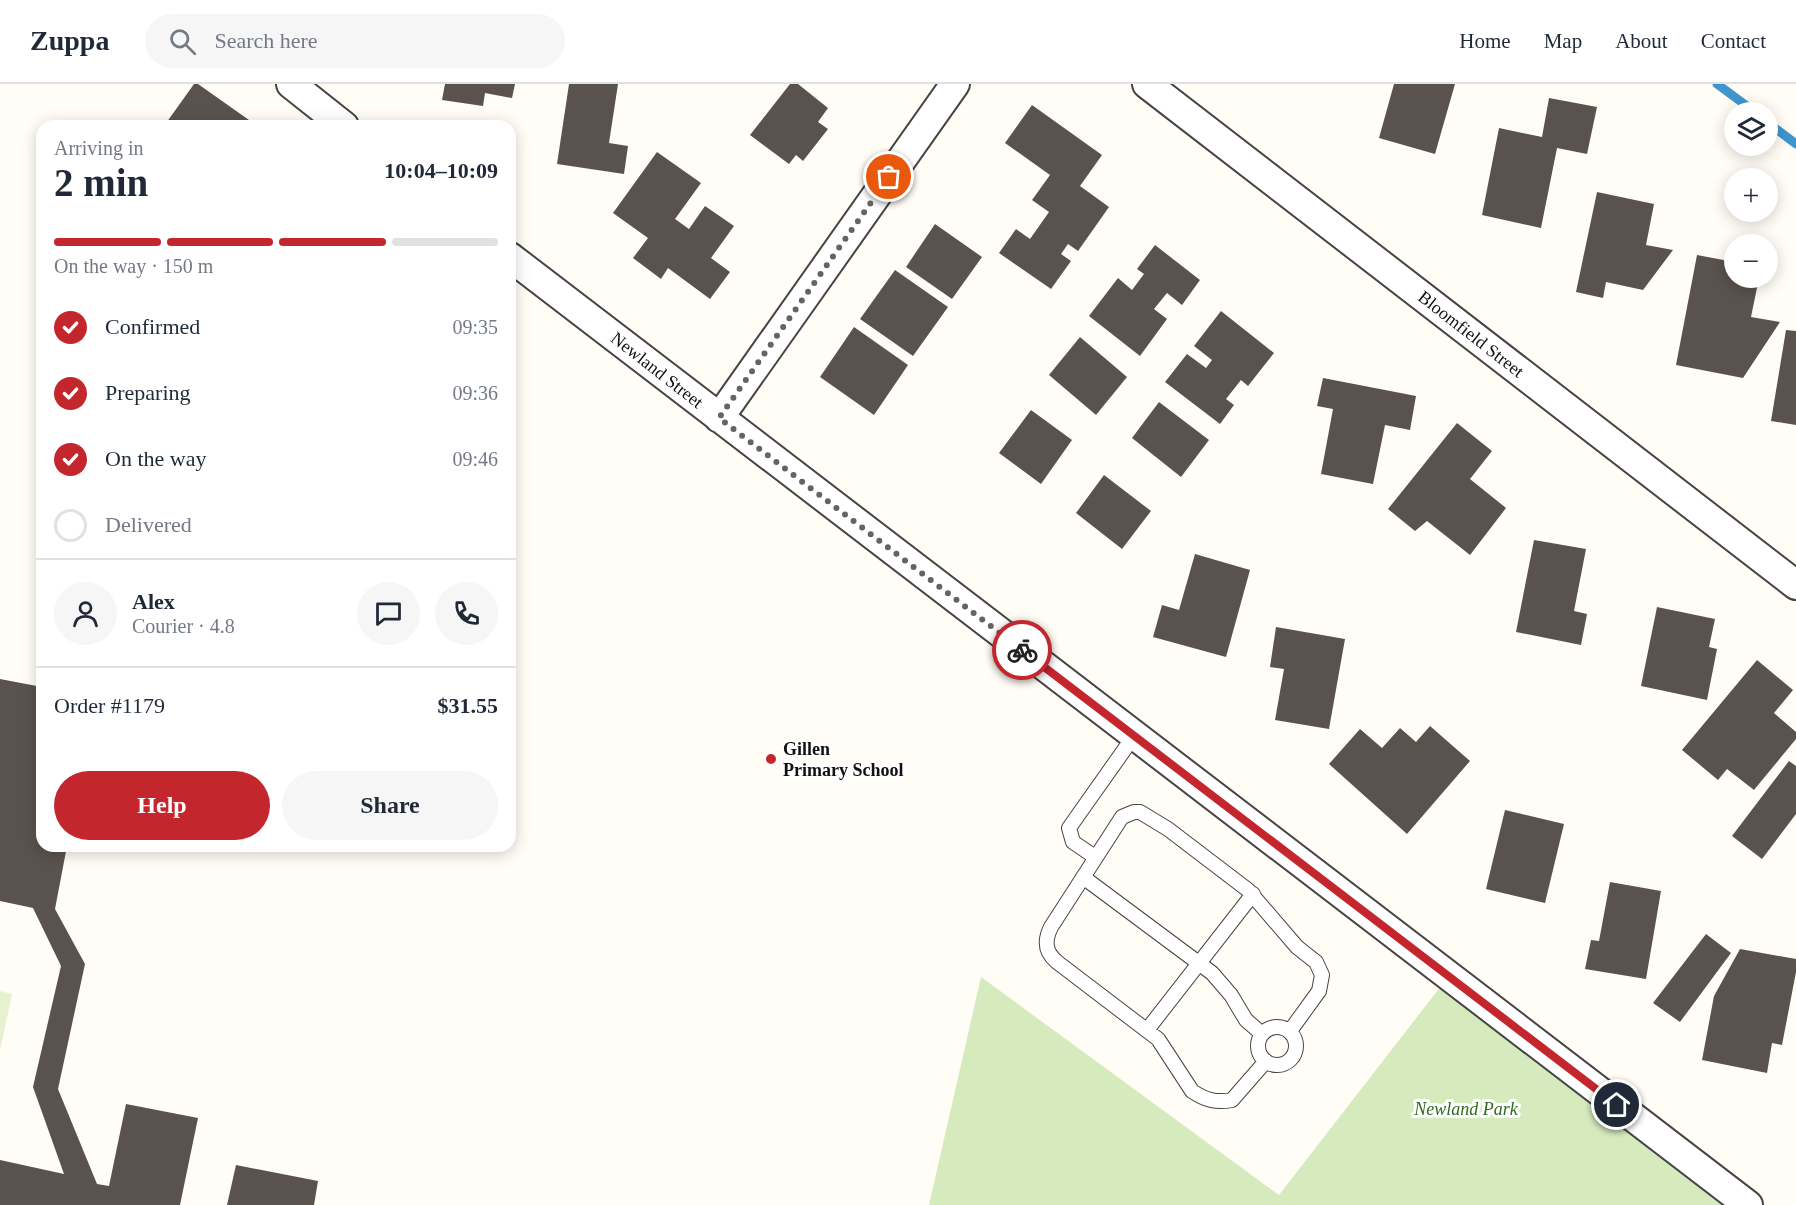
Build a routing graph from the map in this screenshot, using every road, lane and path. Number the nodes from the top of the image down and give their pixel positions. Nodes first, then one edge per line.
1 (291, 84) edge
2 (955, 84) edge
3 (1147, 84) edge
4 (336, 120) edge
5 (516, 262) edge
6 (719, 418) junction
7 (1796, 585) edge
8 (1134, 736) junction
9 (1095, 857) junction
10 (1083, 877) junction
11 (1253, 894) junction
12 (1199, 963) junction
13 (1147, 1030) junction
14 (1290, 1031) junction
15 (1262, 1034) junction
16 (1266, 1061) junction
17 (1748, 1205) edge

1 - 4 street
2 - 6 street
3 - 7 street, Bloomfield Street
5 - 6 street, Newland Street
6 - 8 street, Newland Street
8 - 9 lane
8 - 17 street, Newland Street
9 - 10 lane
9 - 11 lane
10 - 12 lane
10 - 13 lane
11 - 12 lane
11 - 14 lane
12 - 13 lane
12 - 15 lane
13 - 16 lane
14 - 15 lane
14 - 16 lane
15 - 16 lane

